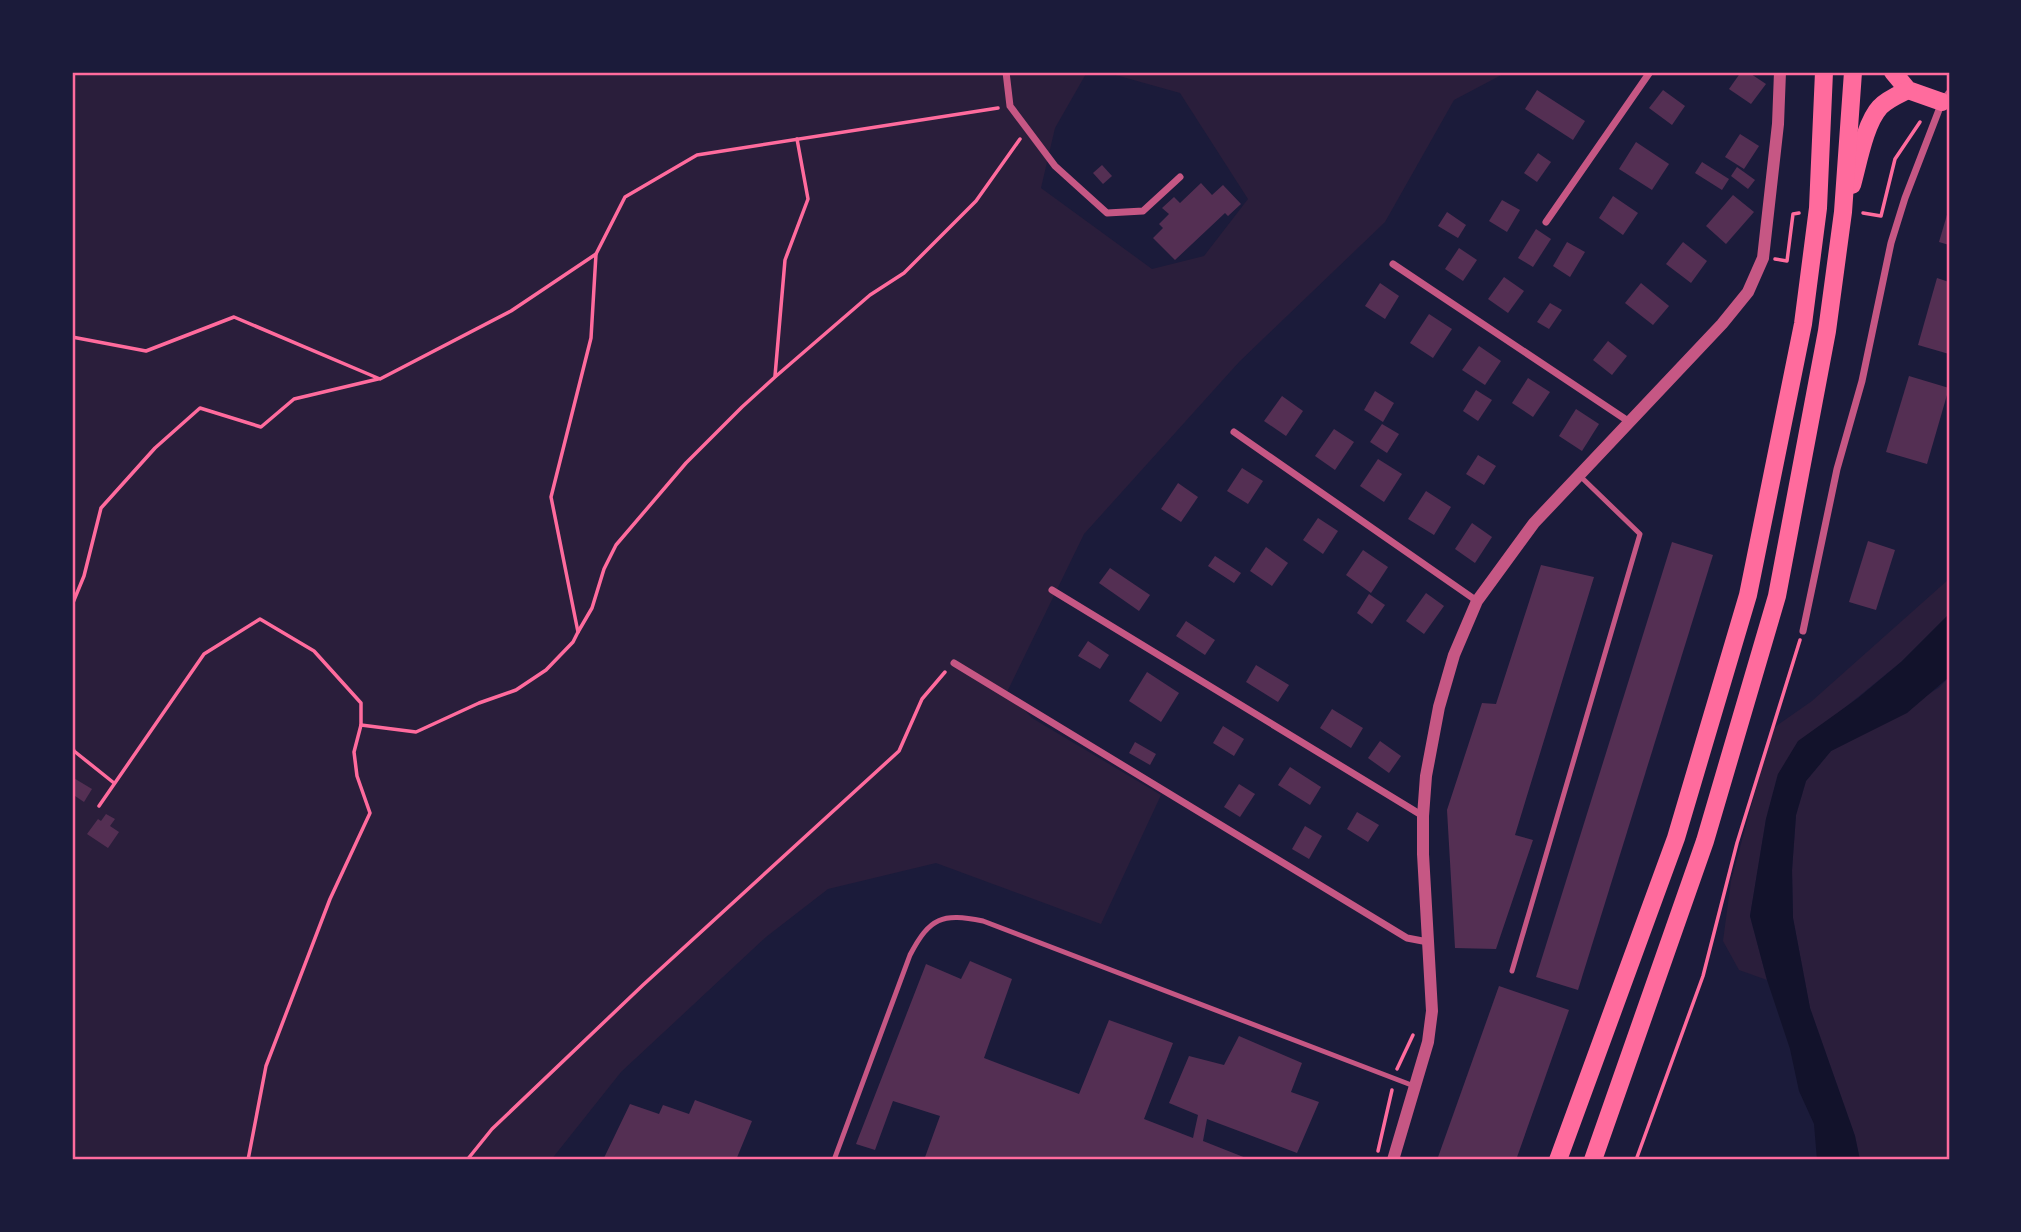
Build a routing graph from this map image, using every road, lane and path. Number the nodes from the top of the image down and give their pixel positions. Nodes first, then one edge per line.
1 (1006, 72) edge
2 (1650, 72) edge
3 (1780, 72) edge
4 (1824, 72) edge
5 (1853, 72) edge
6 (1893, 72) edge
7 (1908, 90) junction
8 (1946, 98) edge
9 (1010, 106) junction
10 (1027, 128) junction
11 (797, 139) junction
12 (1180, 177) dead end
13 (1843, 212) junction
14 (1799, 214) dead end
15 (1863, 214) dead end
16 (1546, 222) dead end
17 (1776, 248) dead end
18 (596, 254) junction
19 (1769, 259) junction
20 (1393, 264) dead end
21 (1773, 270) dead end
22 (72, 337) edge
23 (775, 377) junction
24 (380, 379) junction
25 (1628, 422) junction
26 (1234, 432) dead end
27 (1579, 475) junction
28 (1052, 590) dead end
29 (1477, 601) junction
30 (72, 605) edge
31 (1803, 631) joint
32 (578, 632) junction
33 (954, 663) joint
34 (360, 725) junction
35 (72, 745) edge
36 (73, 753) edge
37 (115, 783) junction
38 (99, 806) dead end
39 (1423, 816) junction
40 (1428, 942) junction
41 (1512, 971) dead end
42 (1414, 1031) dead end
43 (1395, 1079) junction
44 (1415, 1086) junction
45 (1377, 1159) edge
46 (248, 1160) edge
47 (467, 1160) edge
48 (834, 1160) edge
49 (1393, 1160) edge
50 (1559, 1160) edge
51 (1593, 1160) edge
52 (1636, 1160) edge

1 - 9 street
2 - 16 street
3 - 19 street
4 - 50 highway
5 - 13 highway
6 - 7 highway
7 - 8 highway
7 - 13 highway
8 - 15 path
8 - 31 street
9 - 10 street
9 - 11 path
10 - 12 street
10 - 23 path
11 - 18 path
11 - 23 path
13 - 51 highway
14 - 19 path
17 - 19 path
18 - 24 path
18 - 32 path
19 - 21 path
19 - 25 street
20 - 25 street
22 - 24 path
23 - 32 path
24 - 30 path
25 - 27 street
26 - 29 street
27 - 29 street
27 - 41 lane
28 - 39 street
29 - 39 street
31 - 52 path
32 - 34 path
33 - 40 street
33 - 47 path
34 - 37 path
34 - 46 path
35 - 36 path
36 - 37 path
37 - 38 path
39 - 40 street
40 - 44 street
42 - 43 path
43 - 44 lane
43 - 45 path
43 - 48 lane
44 - 49 street

